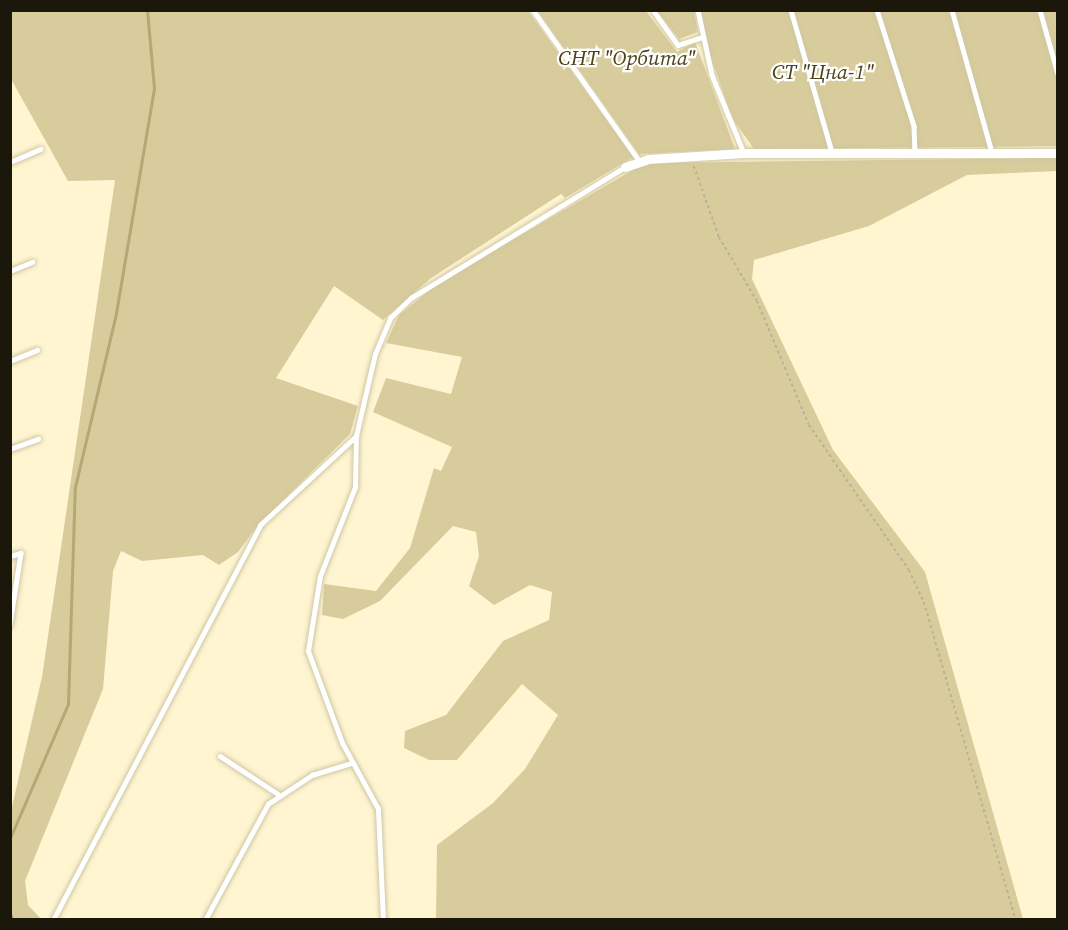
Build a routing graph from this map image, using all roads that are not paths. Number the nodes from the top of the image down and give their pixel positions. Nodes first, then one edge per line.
1 (533, 10) edge
2 (653, 10) edge
3 (698, 10) edge
4 (791, 10) edge
5 (877, 10) edge
6 (952, 10) edge
7 (1040, 10) edge
8 (702, 37) junction
9 (1058, 74) edge
10 (40, 149) dead end
11 (744, 153) junction
12 (992, 153) junction
13 (1058, 153) edge
14 (833, 154) junction
15 (915, 154) junction
16 (639, 160) junction
17 (10, 162) edge
18 (625, 167) joint
19 (32, 262) dead end
20 (10, 271) edge
21 (37, 350) dead end
22 (10, 361) edge
23 (356, 436) junction
24 (38, 439) dead end
25 (10, 449) edge
26 (10, 556) edge
27 (10, 625) edge
28 (220, 756) dead end
29 (351, 763) junction
30 (278, 794) junction
31 (53, 920) edge
32 (205, 920) edge
33 (383, 920) edge

1 - 16 lane
2 - 8 lane
3 - 8 lane
4 - 14 lane
5 - 15 lane
6 - 12 lane
7 - 9 lane
8 - 11 lane
10 - 17 lane
11 - 14 street
11 - 16 street
12 - 13 street
12 - 15 street
14 - 15 street
16 - 18 street
18 - 23 lane
19 - 20 lane
21 - 22 lane
23 - 29 lane
23 - 31 lane
24 - 25 lane
26 - 27 lane
28 - 30 lane
29 - 30 lane
29 - 33 lane
30 - 32 lane

